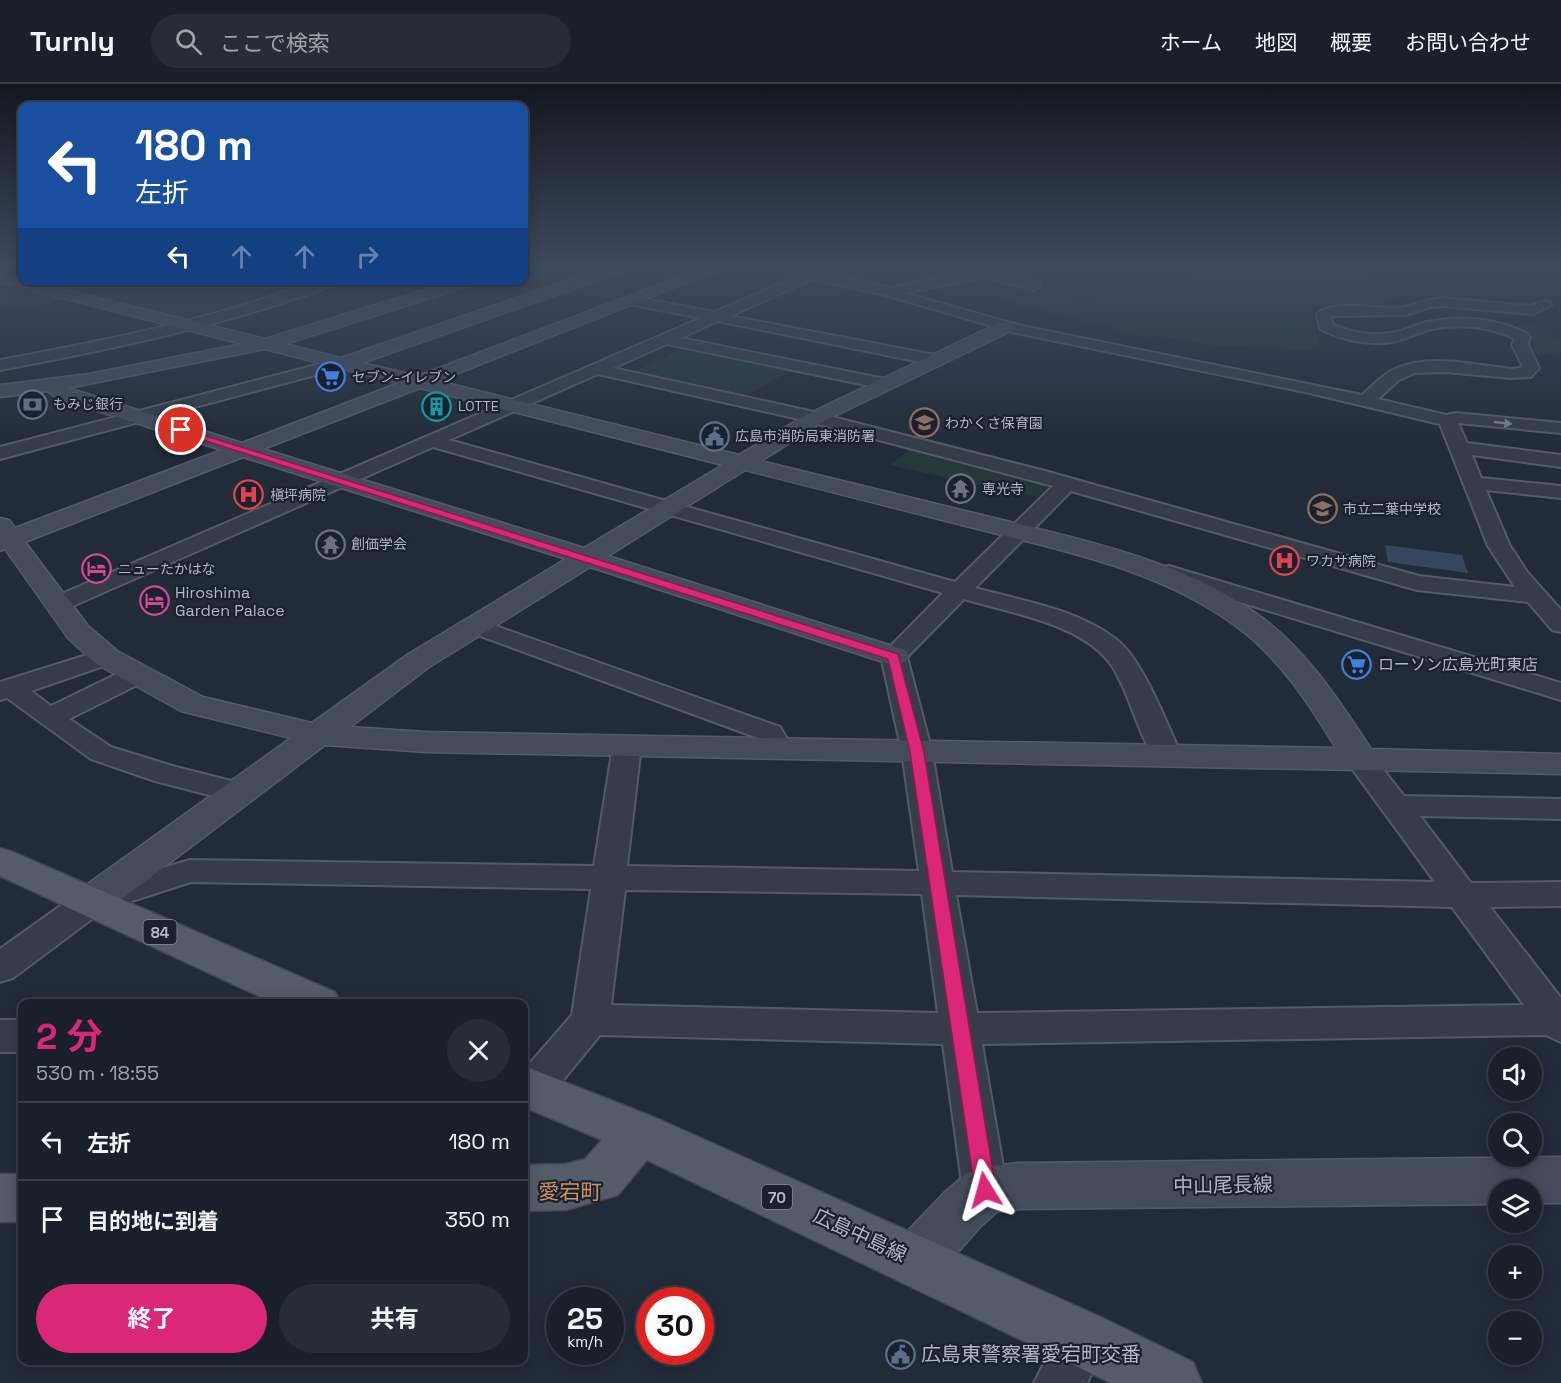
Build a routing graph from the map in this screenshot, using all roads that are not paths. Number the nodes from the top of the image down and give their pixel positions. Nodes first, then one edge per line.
1 (177, 329) edge
2 (201, 329) edge
3 (316, 329) edge
4 (443, 329) edge
5 (562, 329) edge
6 (689, 329) edge
7 (780, 329) edge
8 (1002, 329) edge
9 (1013, 329) edge
10 (1330, 329) edge
11 (1420, 329) edge
12 (1503, 329) edge
13 (666, 339) junction
14 (266, 344) junction
15 (934, 360) junction
16 (342, 363) junction
17 (0, 365) edge
18 (597, 369) junction
19 (420, 383) junction
20 (885, 384) junction
21 (54, 386) junction
22 (0, 391) edge
23 (1366, 401) junction
24 (514, 405) junction
25 (141, 417) junction
26 (815, 418) junction
27 (1446, 420) junction
28 (1561, 428) edge
29 (431, 441) junction
30 (1459, 448) junction
31 (242, 451) junction
32 (0, 453) edge
33 (1561, 461) edge
34 (740, 463) junction
35 (341, 481) junction
36 (1067, 483) junction
37 (1473, 483) junction
38 (1561, 492) edge
39 (669, 508) junction
40 (1018, 532) junction
41 (3, 536) edge
42 (586, 557) junction
43 (1124, 560) junction
44 (960, 589) junction
45 (1535, 596) junction
46 (58, 604) junction
47 (1302, 612) junction
48 (1238, 614) junction
49 (1561, 625) edge
50 (476, 626) junction
51 (894, 656) junction
52 (106, 657) junction
53 (136, 675) junction
54 (5, 690) edge
55 (1561, 692) edge
56 (49, 718) junction
57 (320, 735) junction
58 (627, 746) junction
59 (778, 749) junction
60 (917, 752) junction
61 (1167, 756) junction
62 (1360, 759) junction
63 (1561, 764) edge
64 (240, 793) junction
65 (1395, 806) junction
66 (1561, 808) edge
67 (0, 861) edge
68 (609, 879) junction
69 (936, 883) junction
70 (1561, 894) edge
71 (1460, 895) junction
72 (92, 901) junction
73 (0, 968) edge
74 (300, 999) edge
75 (590, 1020) junction
76 (1559, 1022) edge
77 (961, 1029) junction
78 (0, 1036) edge
79 (18, 1036) edge
80 (528, 1087) edge
81 (639, 1133) junction
82 (1561, 1180) edge
83 (528, 1188) edge
84 (985, 1190) junction
85 (0, 1198) edge
86 (18, 1198) edge
87 (915, 1261) junction
88 (1071, 1361) edge
89 (1172, 1383) edge

1 - 17 street
2 - 14 street
3 - 14 street
4 - 16 street
5 - 19 street
6 - 13 street
7 - 15 street
8 - 15 street
9 - 23 street
10 - 11 street
12 - 23 street
13 - 18 street
13 - 20 street
14 - 16 street
14 - 21 street
15 - 20 street
16 - 19 street
16 - 25 street
18 - 24 street
18 - 26 street
19 - 24 street
19 - 31 street
20 - 26 street
21 - 22 street
21 - 25 street
23 - 27 street
24 - 29 street
24 - 34 street
25 - 31 street
25 - 32 street
26 - 34 street
26 - 36 street
27 -> 28 street
27 - 30 street
29 - 35 street
29 - 39 street
30 - 33 street
30 - 37 street
31 - 35 street
31 - 41 street
34 - 39 street
34 - 40 street
35 - 42 street
35 - 46 street
36 - 40 street
36 - 45 street
37 - 38 street
37 - 45 street
39 - 42 street
39 - 44 street
40 - 43 street
40 - 44 street
41 - 46 street
42 - 50 street
42 - 51 street
43 - 47 street
43 - 48 street
44 - 51 street
44 - 61 street
45 - 49 street
46 - 52 street
47 - 48 street
47 - 55 street
48 - 62 street
50 - 57 street
50 - 59 street
51 - 60 street
52 - 53 street
52 - 54 street
53 - 56 street
53 - 57 street
54 - 56 street
56 - 64 street
57 - 58 street
57 - 64 street
58 - 59 street
58 - 68 street
59 - 60 street
60 - 61 street
60 - 69 street
61 - 62 street
62 - 63 street
62 - 65 street
64 - 72 street
65 - 66 street
65 - 71 street
67 - 72 main road, 84
68 - 69 street
68 - 72 street
68 - 75 street
69 - 71 street
69 - 77 street
70 - 71 street
71 - 76 street
72 - 73 street
72 - 74 main road, 84
75 - 77 street
75 - 80 street
76 - 77 street
77 - 84 street
78 - 79 street
80 - 81 main road, 広島中島線
81 - 83 main road
81 - 87 main road, 広島中島線 / 70
82 - 84 street, 中山尾長線
84 - 87 street
85 - 86 main road
87 - 88 main road, 広島中島線 / 70
88 - 89 main road, 広島中島線 / 70

